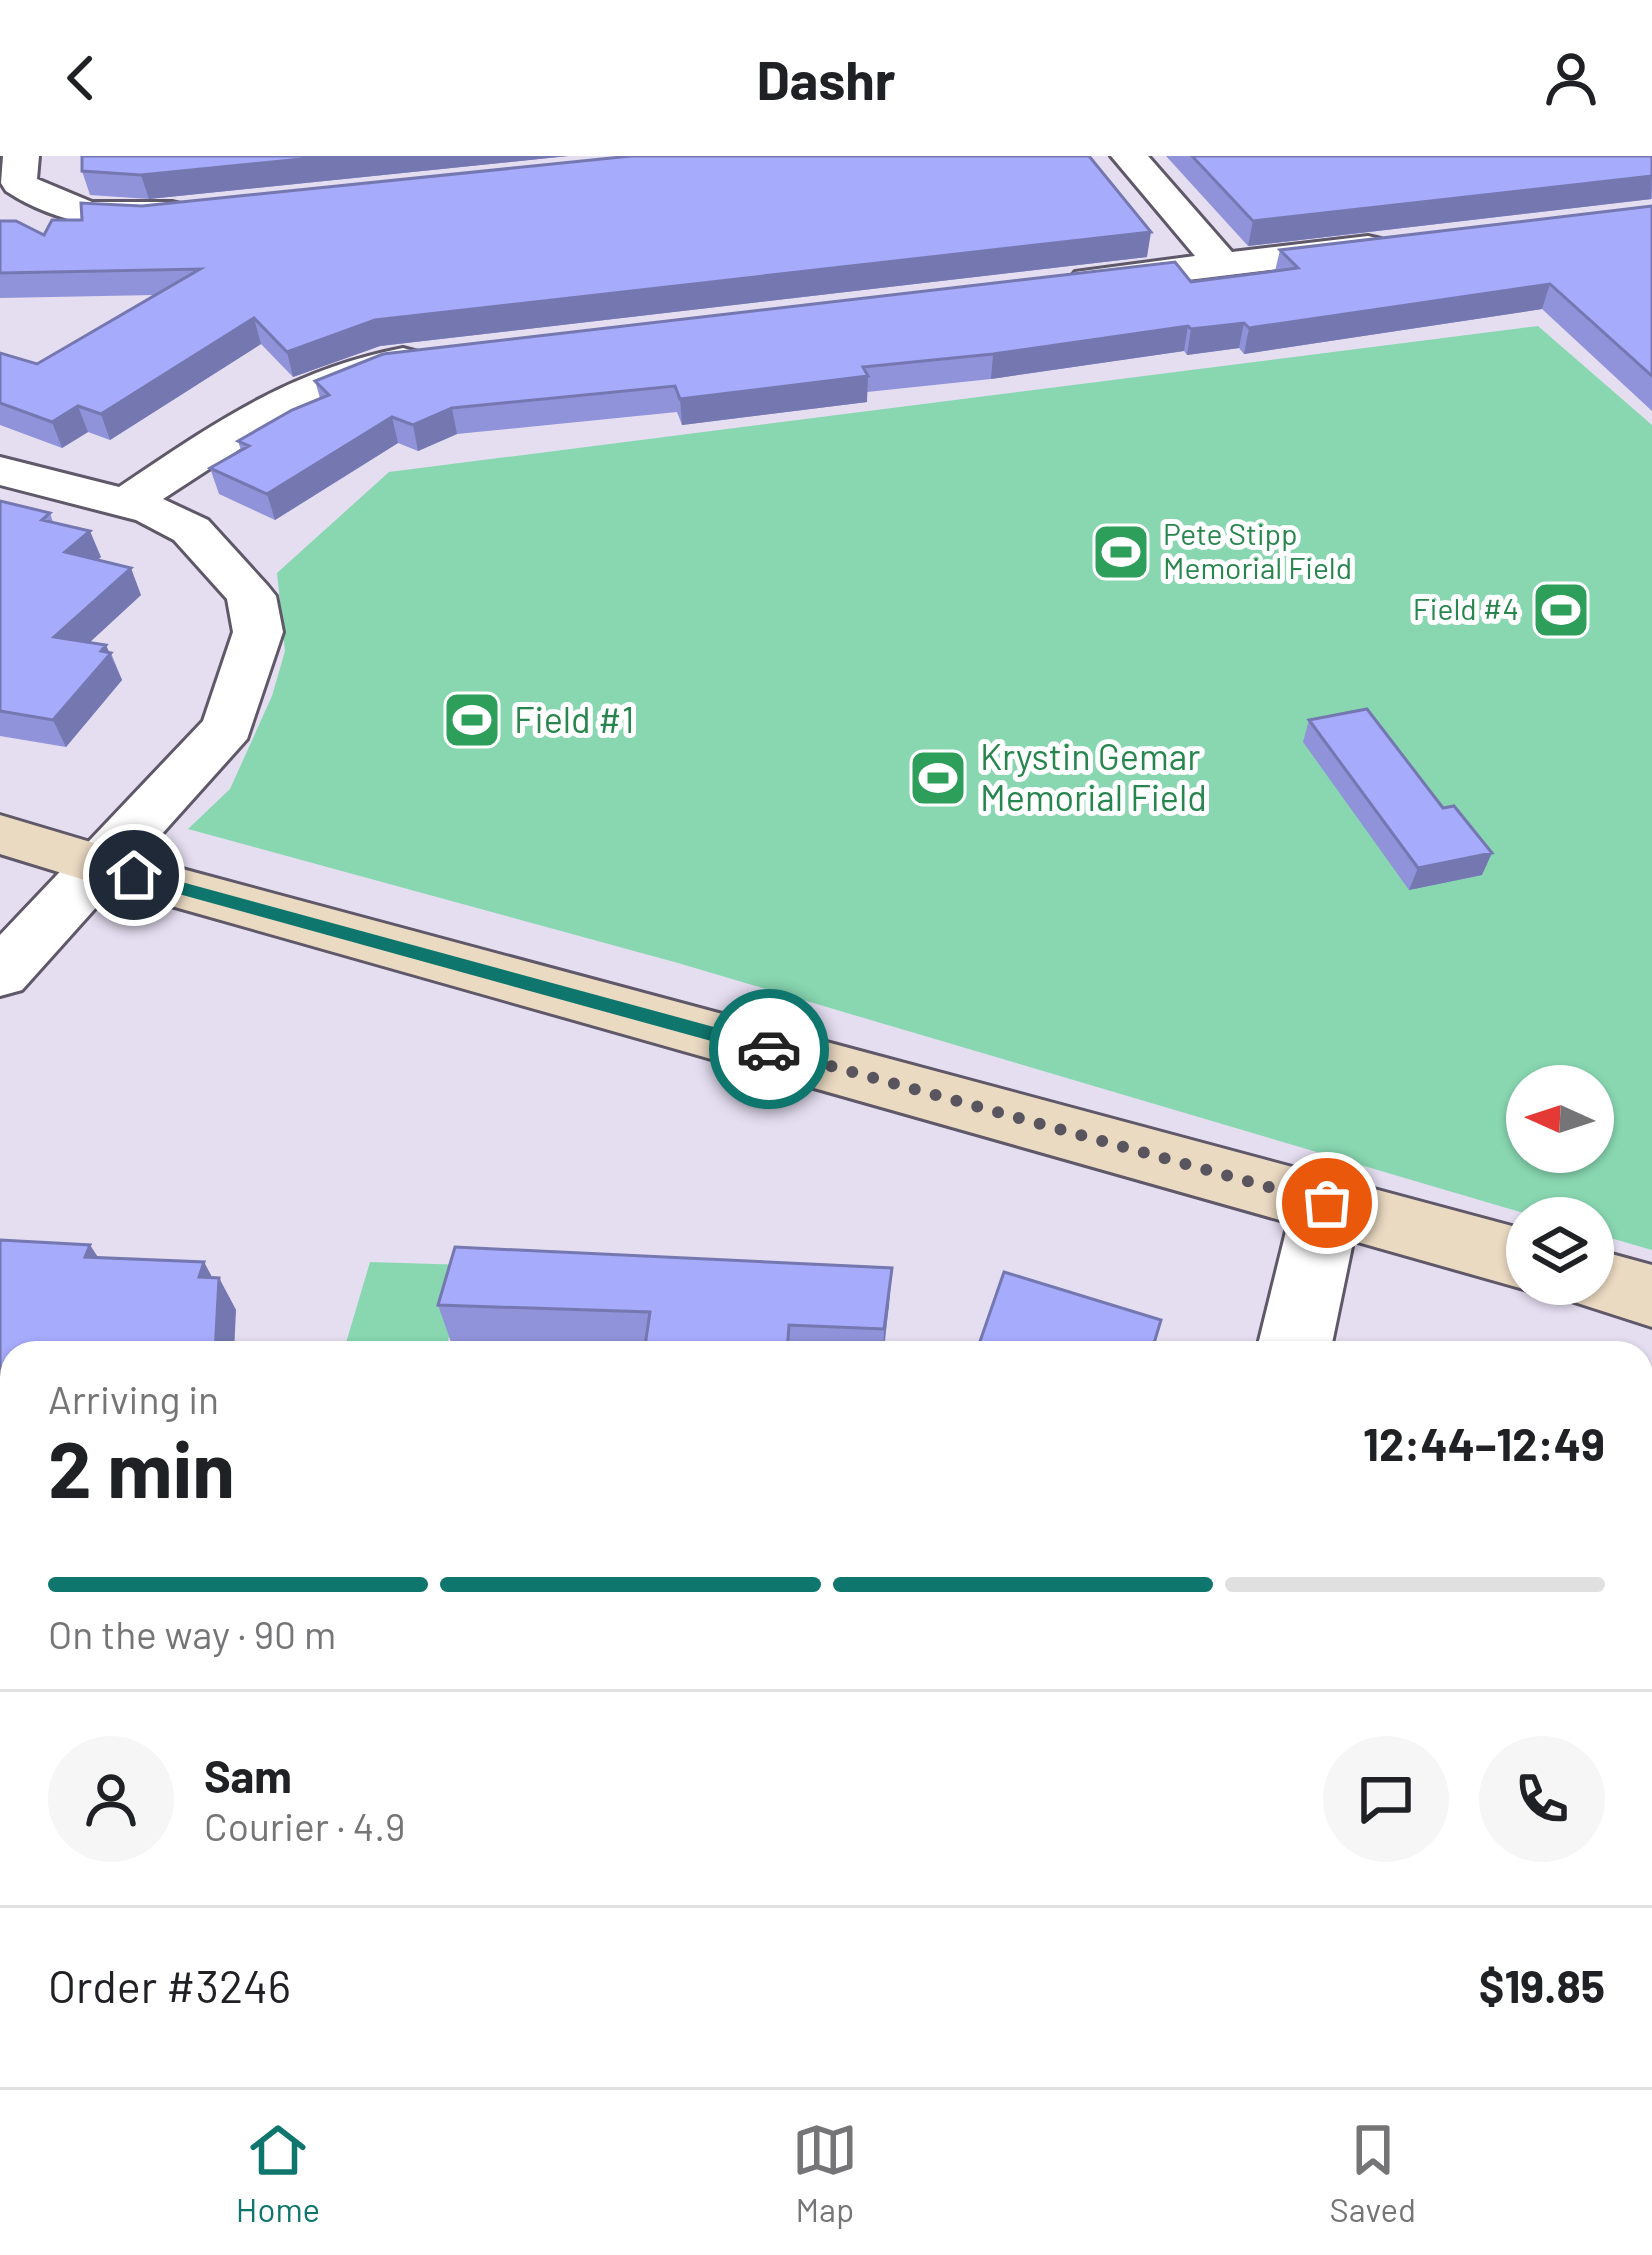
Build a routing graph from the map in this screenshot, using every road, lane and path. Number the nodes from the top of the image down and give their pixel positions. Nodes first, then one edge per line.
1 (20, 156) edge
2 (1130, 156) edge
3 (196, 210) edge
4 (1412, 242) edge
5 (1222, 264) junction
6 (1059, 284) edge
7 (451, 355) edge
8 (0, 471) edge
9 (124, 504) junction
10 (0, 834) edge
11 (104, 867) junction
12 (0, 974) edge
13 (1327, 1203) junction
14 (1506, 1254) edge
15 (1614, 1285) edge
16 (1652, 1295) edge
17 (1296, 1341) edge

1 - 3 street
2 - 5 street
4 - 5 street
5 - 6 street
7 - 9 street
8 - 9 street
9 - 11 street
10 - 11 main road
11 - 12 street
11 - 13 main road
13 - 14 main road
13 - 17 street
15 - 16 main road

